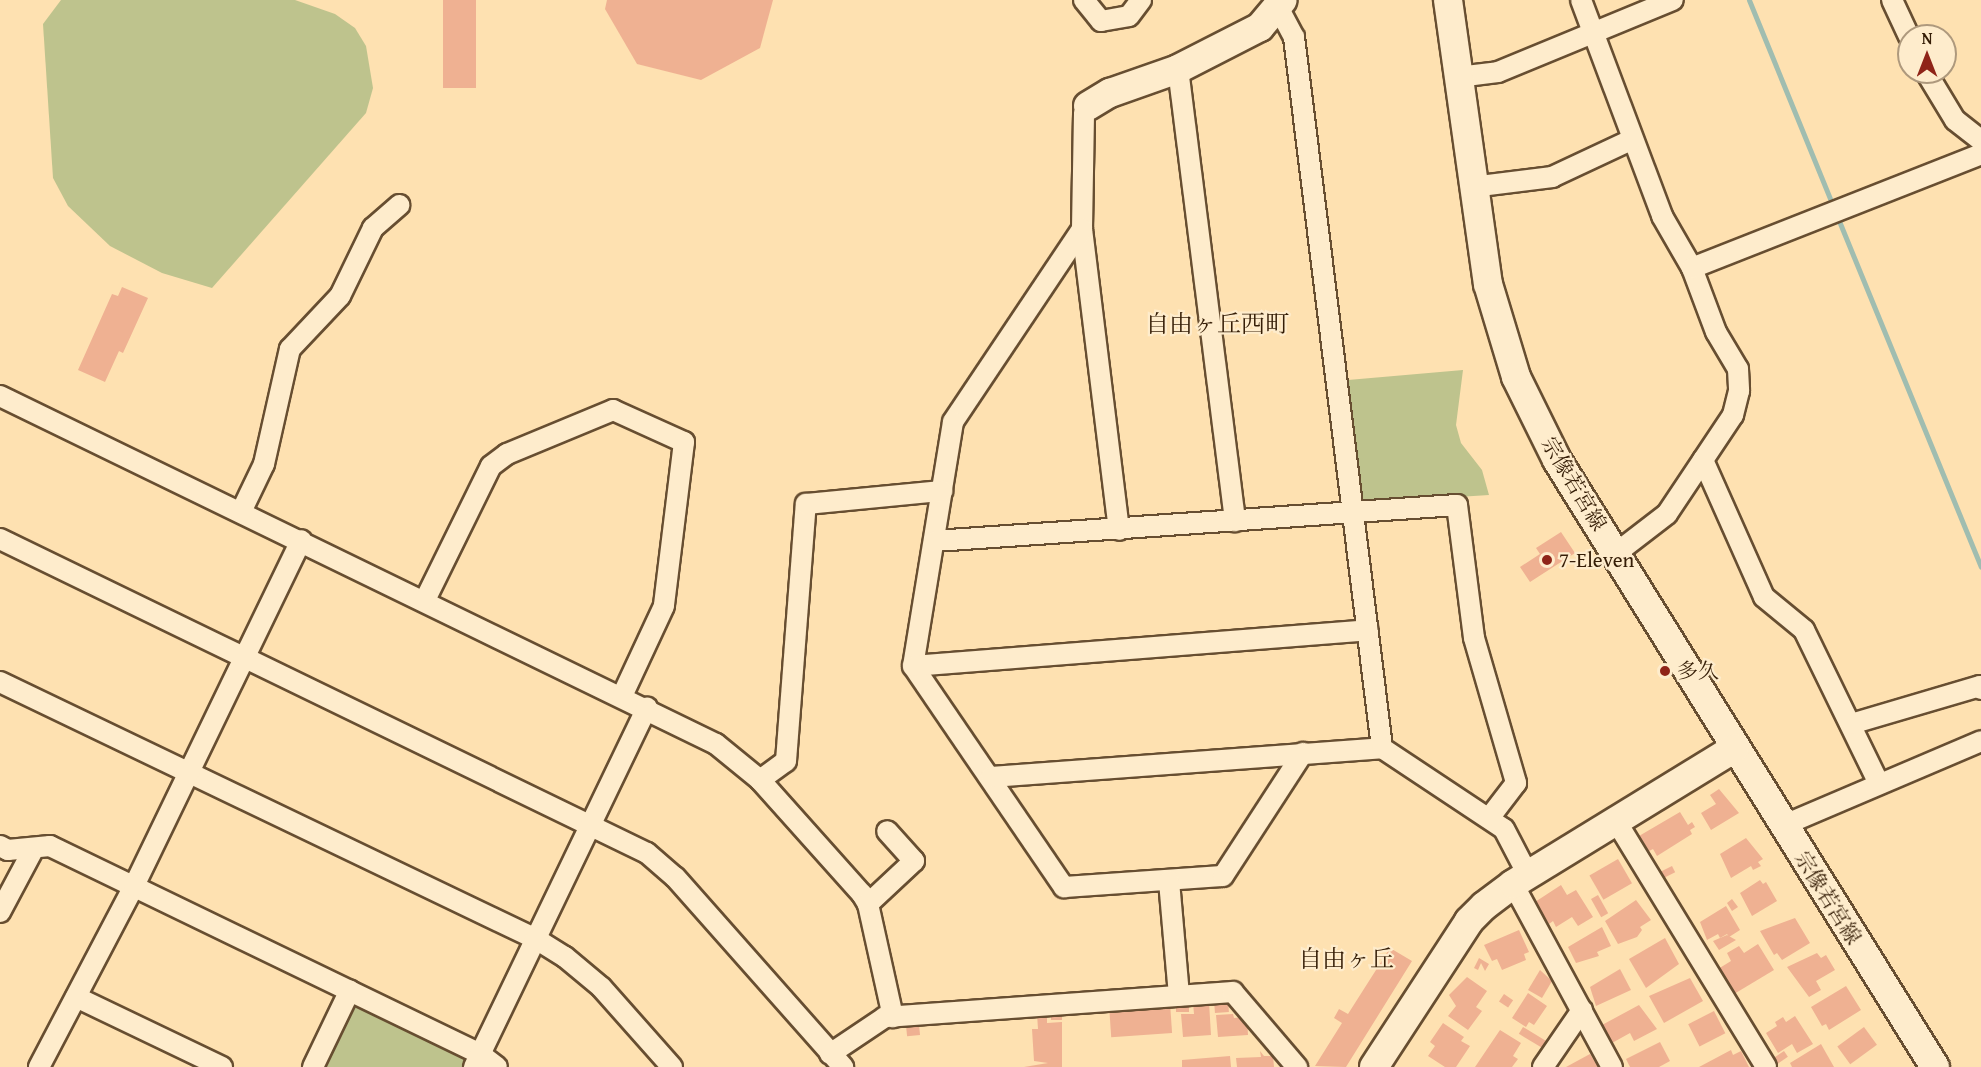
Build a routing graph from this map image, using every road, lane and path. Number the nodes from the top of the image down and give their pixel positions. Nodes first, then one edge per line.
1 (1084, 0) edge
2 (1141, 0) edge
3 (1448, 0) edge
4 (1581, 0) edge
5 (1673, 0) edge
6 (1892, 0) edge
7 (1281, 4) edge
8 (1904, 24) edge
9 (1593, 33) junction
10 (1178, 69) junction
11 (1458, 77) junction
12 (1933, 84) edge
13 (1088, 106) joint
14 (1634, 139) junction
15 (1981, 140) edge
16 (1981, 154) edge
17 (1472, 188) junction
18 (399, 205) dead end
19 (1082, 229) junction
20 (1692, 268) junction
21 (0, 396) edge
22 (1703, 460) junction
23 (942, 491) junction
24 (241, 512) junction
25 (1355, 512) junction
26 (1235, 521) junction
27 (1119, 530) junction
28 (0, 539) edge
29 (301, 540) junction
30 (935, 541) junction
31 (1615, 554) junction
32 (425, 600) junction
33 (1368, 630) junction
34 (245, 657) junction
35 (913, 666) junction
36 (0, 682) edge
37 (1981, 689) edge
38 (622, 696) junction
39 (648, 708) junction
40 (1851, 724) junction
41 (1981, 741) edge
42 (1382, 748) junction
43 (1736, 748) junction
44 (1304, 753) junction
45 (189, 772) junction
46 (991, 777) junction
47 (760, 780) junction
48 (1879, 784) junction
49 (1490, 817) junction
50 (1616, 821) junction
51 (594, 825) junction
52 (1782, 826) junction
53 (887, 831) dead end
54 (0, 846) edge
55 (33, 849) junction
56 (1521, 879) junction
57 (1169, 881) junction
58 (134, 886) junction
59 (868, 904) junction
60 (0, 912) edge
61 (536, 939) junction
62 (350, 990) junction
63 (1179, 996) junction
64 (76, 997) junction
65 (1582, 1010) junction
66 (893, 1017) junction
67 (477, 1060) edge
68 (837, 1060) edge
69 (39, 1067) edge
70 (222, 1067) edge
71 (313, 1067) edge
72 (497, 1067) edge
73 (672, 1067) edge
74 (1297, 1067) edge
75 (1374, 1067) edge
76 (1544, 1067) edge
77 (1612, 1067) edge
78 (1766, 1067) edge
79 (1935, 1067) edge

1 - 2 street
3 - 11 main road, 宗像若宮線
4 - 9 street
5 - 9 street
6 - 8 street
7 - 10 main road
7 - 25 street
9 - 11 street
9 - 14 street
10 - 13 main road
10 - 26 street
11 - 17 main road, 宗像若宮線
12 - 15 street
13 - 19 street
14 - 17 street
14 - 20 street
16 - 20 street
17 - 31 main road, 宗像若宮線
18 - 24 street
19 - 23 street
19 - 27 street
20 - 22 street
21 - 24 street
22 - 31 street
22 - 40 street
23 - 30 street
23 - 47 street
24 - 29 street
25 - 26 street
25 - 33 street
25 - 49 street
26 - 27 street
27 - 30 street
28 - 34 street
29 - 32 street
29 - 34 street
30 - 35 street
31 - 43 main road, 宗像若宮線
32 - 38 street
32 - 38 street
33 - 35 street
33 - 42 street
34 - 45 street
34 - 51 street
35 - 46 street
36 - 45 street
37 - 40 street
38 - 39 street
39 - 47 street
39 - 51 street
40 - 48 street
41 - 48 street
42 - 44 street
42 - 49 street
43 - 50 main road
43 - 52 main road, 宗像若宮線
44 - 46 street
44 - 57 street
45 - 58 street
45 - 61 street
46 - 57 street
47 - 59 street
48 - 52 street
49 - 56 street
50 - 56 main road
50 - 78 street
51 - 61 street
51 - 68 street
52 - 79 main road, 宗像若宮線
53 - 59 street
54 - 55 street
55 - 58 street
55 - 60 street
56 - 65 street
56 - 75 main road
57 - 63 street
58 - 62 street
58 - 64 street
59 - 66 street
61 - 67 street
61 - 73 street
62 - 67 street
62 - 71 street
63 - 66 street
63 - 74 street
64 - 69 street
64 - 70 street
65 - 76 street
65 - 77 street
66 - 68 street
67 - 72 street

